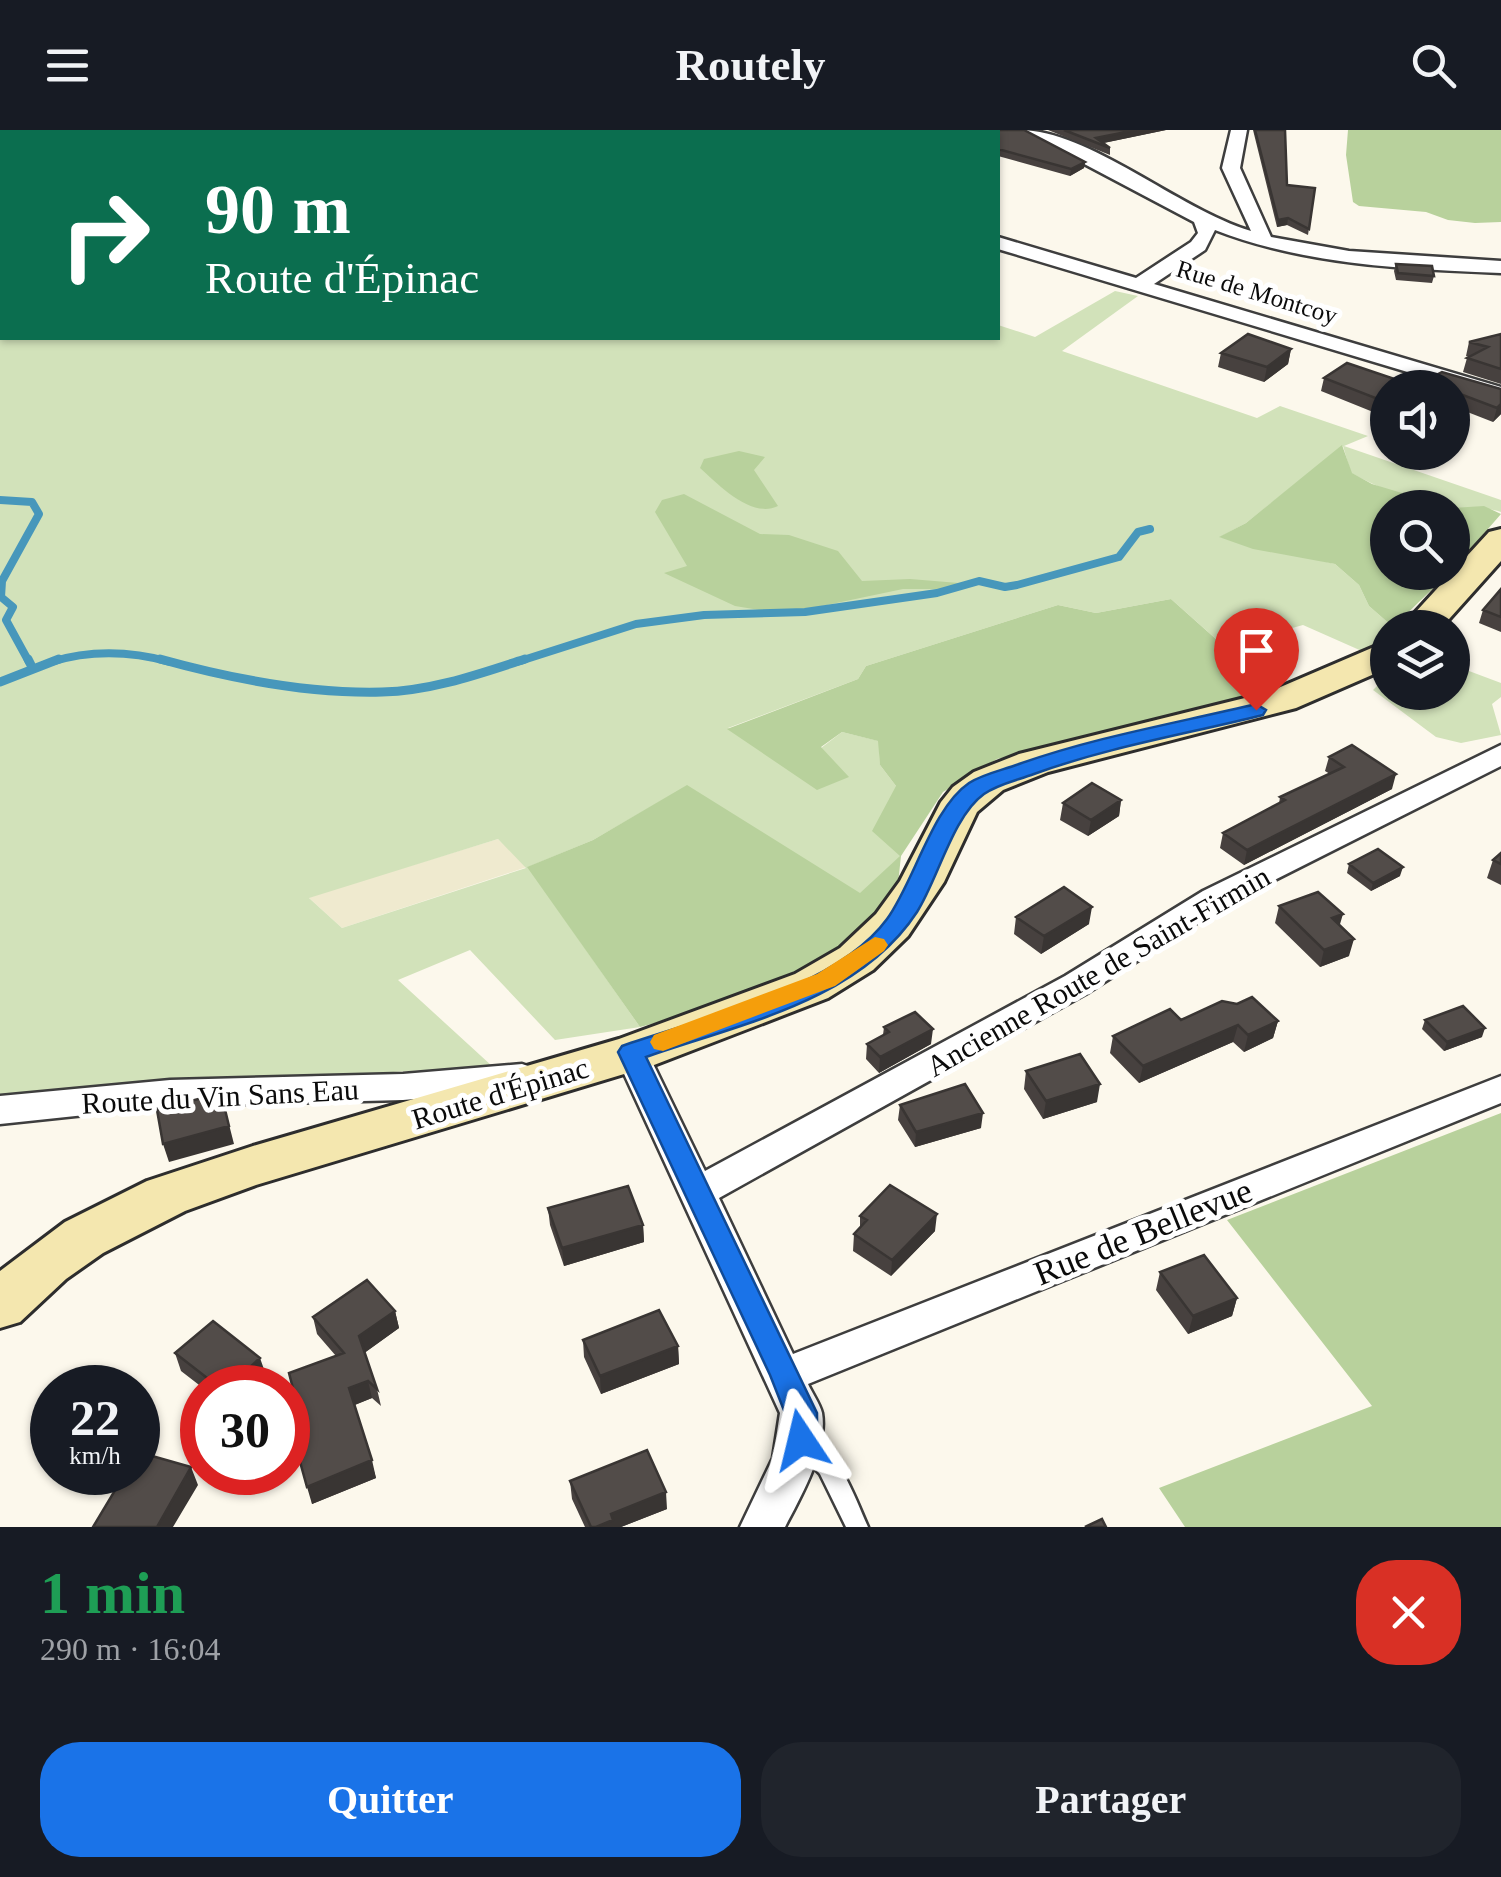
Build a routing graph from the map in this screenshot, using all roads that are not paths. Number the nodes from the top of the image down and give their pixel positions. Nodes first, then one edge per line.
1 (1028, 130) edge
2 (1240, 130) edge
3 (1202, 219) junction
4 (1000, 243) edge
5 (1264, 243) junction
6 (1501, 267) edge
7 (1139, 285) junction
8 (1501, 394) edge
9 (1501, 539) edge
10 (1439, 610) edge
11 (1370, 661) edge
12 (1501, 754) edge
13 (631, 1052) junction
14 (560, 1074) junction
15 (1501, 1089) edge
16 (0, 1110) edge
17 (698, 1192) junction
18 (0, 1305) edge
19 (786, 1375) junction
20 (801, 1440) junction
21 (762, 1527) edge
22 (857, 1527) edge

1 - 3 street
2 - 5 street
3 - 5 street
3 - 7 street
4 - 7 street, Rue de Montcoy
5 - 6 street
7 - 8 street, Rue de Montcoy
9 - 10 main road
11 - 13 main road, Route d'Épinac
12 - 17 street, Ancienne Route de Saint-Firmin
13 - 14 main road, Route d'Épinac
13 - 17 street
14 - 16 street, Route du Vin Sans Eau
14 - 18 main road, Route d'Épinac
15 - 19 street, Rue de Bellevue
17 - 19 street
19 - 20 street
20 - 21 street
20 - 22 lane

